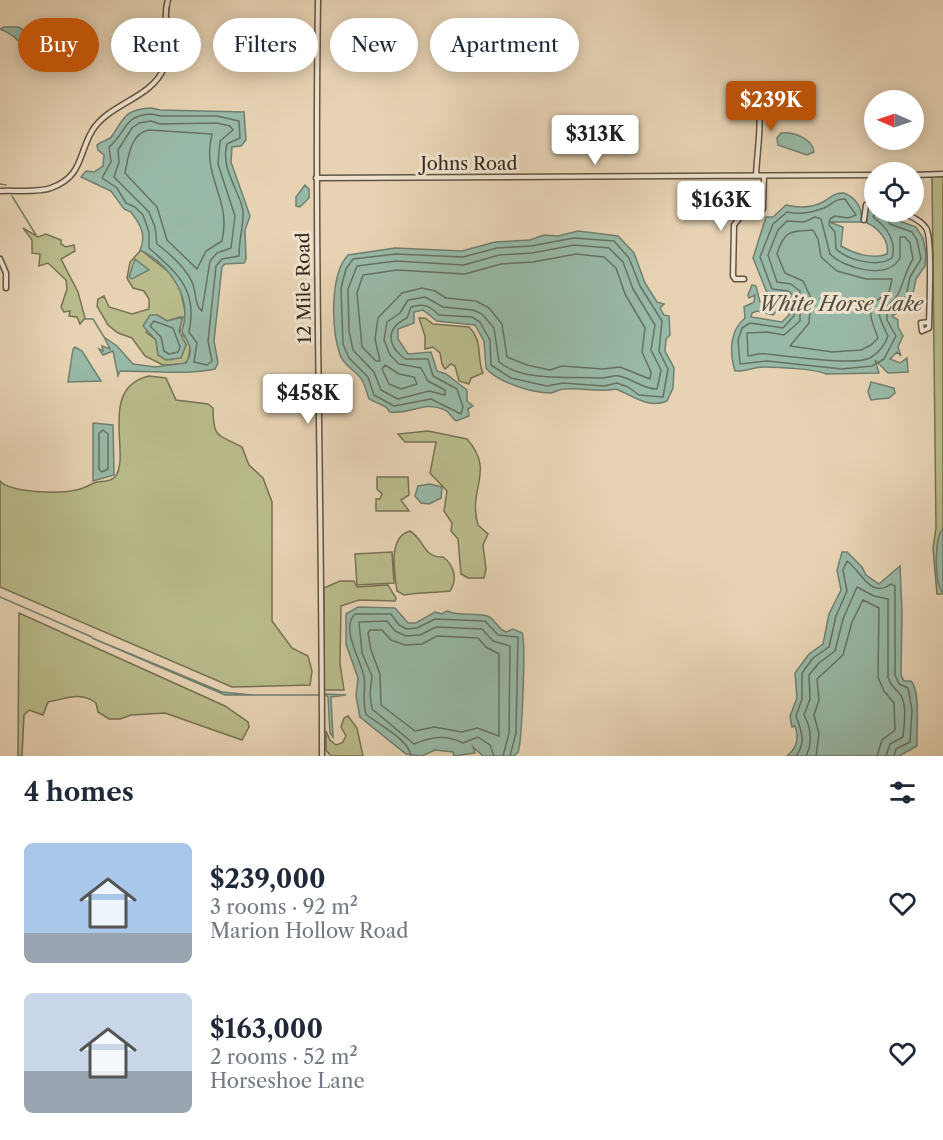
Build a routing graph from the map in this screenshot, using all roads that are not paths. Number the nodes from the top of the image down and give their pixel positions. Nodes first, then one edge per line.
1 (168, 0) edge
2 (318, 0) edge
3 (755, 91) dead end
4 (943, 174) edge
5 (864, 175) edge
6 (924, 175) edge
7 (756, 176) junction
8 (764, 176) junction
9 (316, 178) junction
10 (0, 191) edge
11 (920, 222) edge
12 (0, 259) edge
13 (744, 279) dead end
14 (6, 288) dead end
15 (929, 322) dead end
16 (322, 756) edge

1 - 10 street
2 - 9 street, 12 Mile Road
3 - 7 street
4 - 6 street
5 - 8 street, Johns Road
7 - 8 street, Johns Road
7 - 9 street, Johns Road
8 - 13 street
9 - 16 street, 12 Mile Road
11 - 15 street
12 - 14 street

